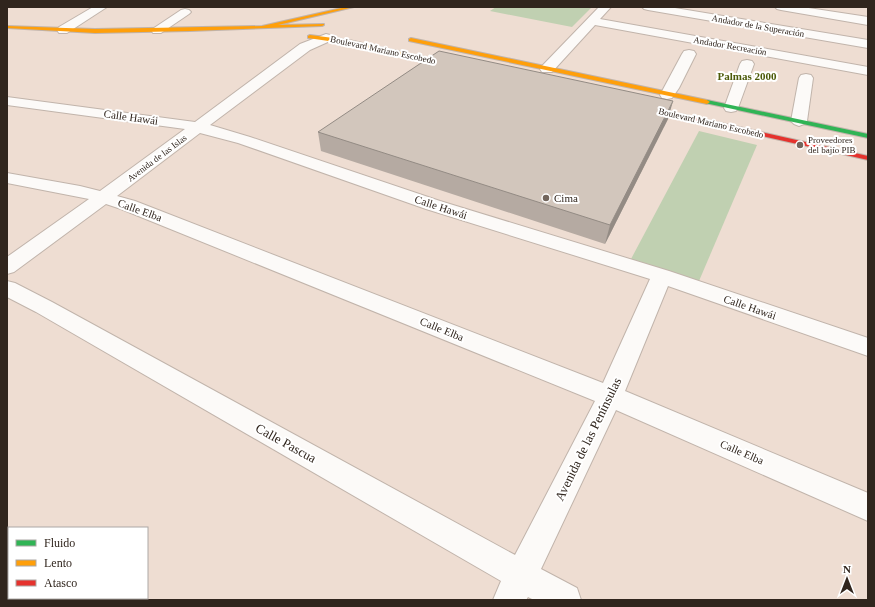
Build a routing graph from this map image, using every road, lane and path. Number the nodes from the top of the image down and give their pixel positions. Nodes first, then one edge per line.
1 (101, 7) edge
2 (352, 7) edge
3 (605, 7) edge
4 (648, 7) edge
5 (781, 7) edge
6 (185, 12) dead end
7 (755, 13) dead end
8 (861, 15) edge
9 (708, 17) junction
10 (591, 21) junction
11 (748, 24) junction
12 (7, 27) edge
13 (263, 27) junction
14 (63, 30) junction
15 (157, 30) junction
16 (328, 30) junction
17 (404, 38) dead end
18 (692, 39) junction
19 (849, 41) junction
20 (868, 44) edge
21 (689, 54) dead end
22 (748, 64) dead end
23 (840, 66) junction
24 (462, 67) edge
25 (548, 69) junction
26 (868, 71) edge
27 (806, 78) dead end
28 (666, 94) junction
29 (7, 101) edge
30 (634, 105) edge
31 (731, 108) junction
32 (799, 121) junction
33 (198, 127) junction
34 (868, 134) edge
35 (868, 158) edge
36 (7, 178) edge
37 (104, 197) junction
38 (7, 267) edge
39 (662, 276) junction
40 (7, 288) edge
41 (868, 347) edge
42 (610, 396) junction
43 (868, 507) edge
44 (521, 576) junction
45 (509, 600) edge
46 (565, 600) edge

1 - 14 street
2 - 13 main road
2 - 16 main road
3 - 10 street
4 - 9 street, Andador de la Superación
5 - 8 street
6 - 15 street
7 - 11 street
8 - 19 street
9 - 11 street, Andador de la Superación
9 - 18 street
10 - 18 street, Andador Recreación
10 - 25 street
11 - 19 street, Andador de la Superación
12 - 14 main road, Boulevard Mariano Escobedo
13 - 15 main road, Boulevard Mariano Escobedo
13 - 16 main road, Boulevard Mariano Escobedo
14 - 15 main road, Boulevard Mariano Escobedo
16 - 24 main road, Boulevard Mariano Escobedo
16 - 33 street, Avenida de las Islas
17 - 25 main road, Boulevard Mariano Escobedo
18 - 23 street, Andador Recreación
19 - 20 street, Andador de la Superación
19 - 23 street
21 - 28 street
22 - 31 street
23 - 26 street, Andador Recreación
25 - 28 main road, Boulevard Mariano Escobedo
27 - 32 street
28 - 31 main road, Boulevard Mariano Escobedo
29 - 33 street, Calle Hawái
30 - 35 main road, Boulevard Mariano Escobedo
31 - 32 main road, Boulevard Mariano Escobedo
32 - 34 main road, Boulevard Mariano Escobedo
33 - 37 street, Avenida de las Islas
33 - 39 street, Calle Hawái
36 - 37 street, Calle Elba
37 - 38 street, Avenida de las Islas
37 - 42 street, Calle Elba
39 - 41 street, Calle Hawái
39 - 42 street, Avenida de las Penínsulas
40 - 44 street, Calle Pascua
42 - 43 street, Calle Elba
42 - 44 street, Avenida de las Penínsulas
44 - 45 street, Avenida de las Penínsulas
44 - 46 street, Calle Pascua

